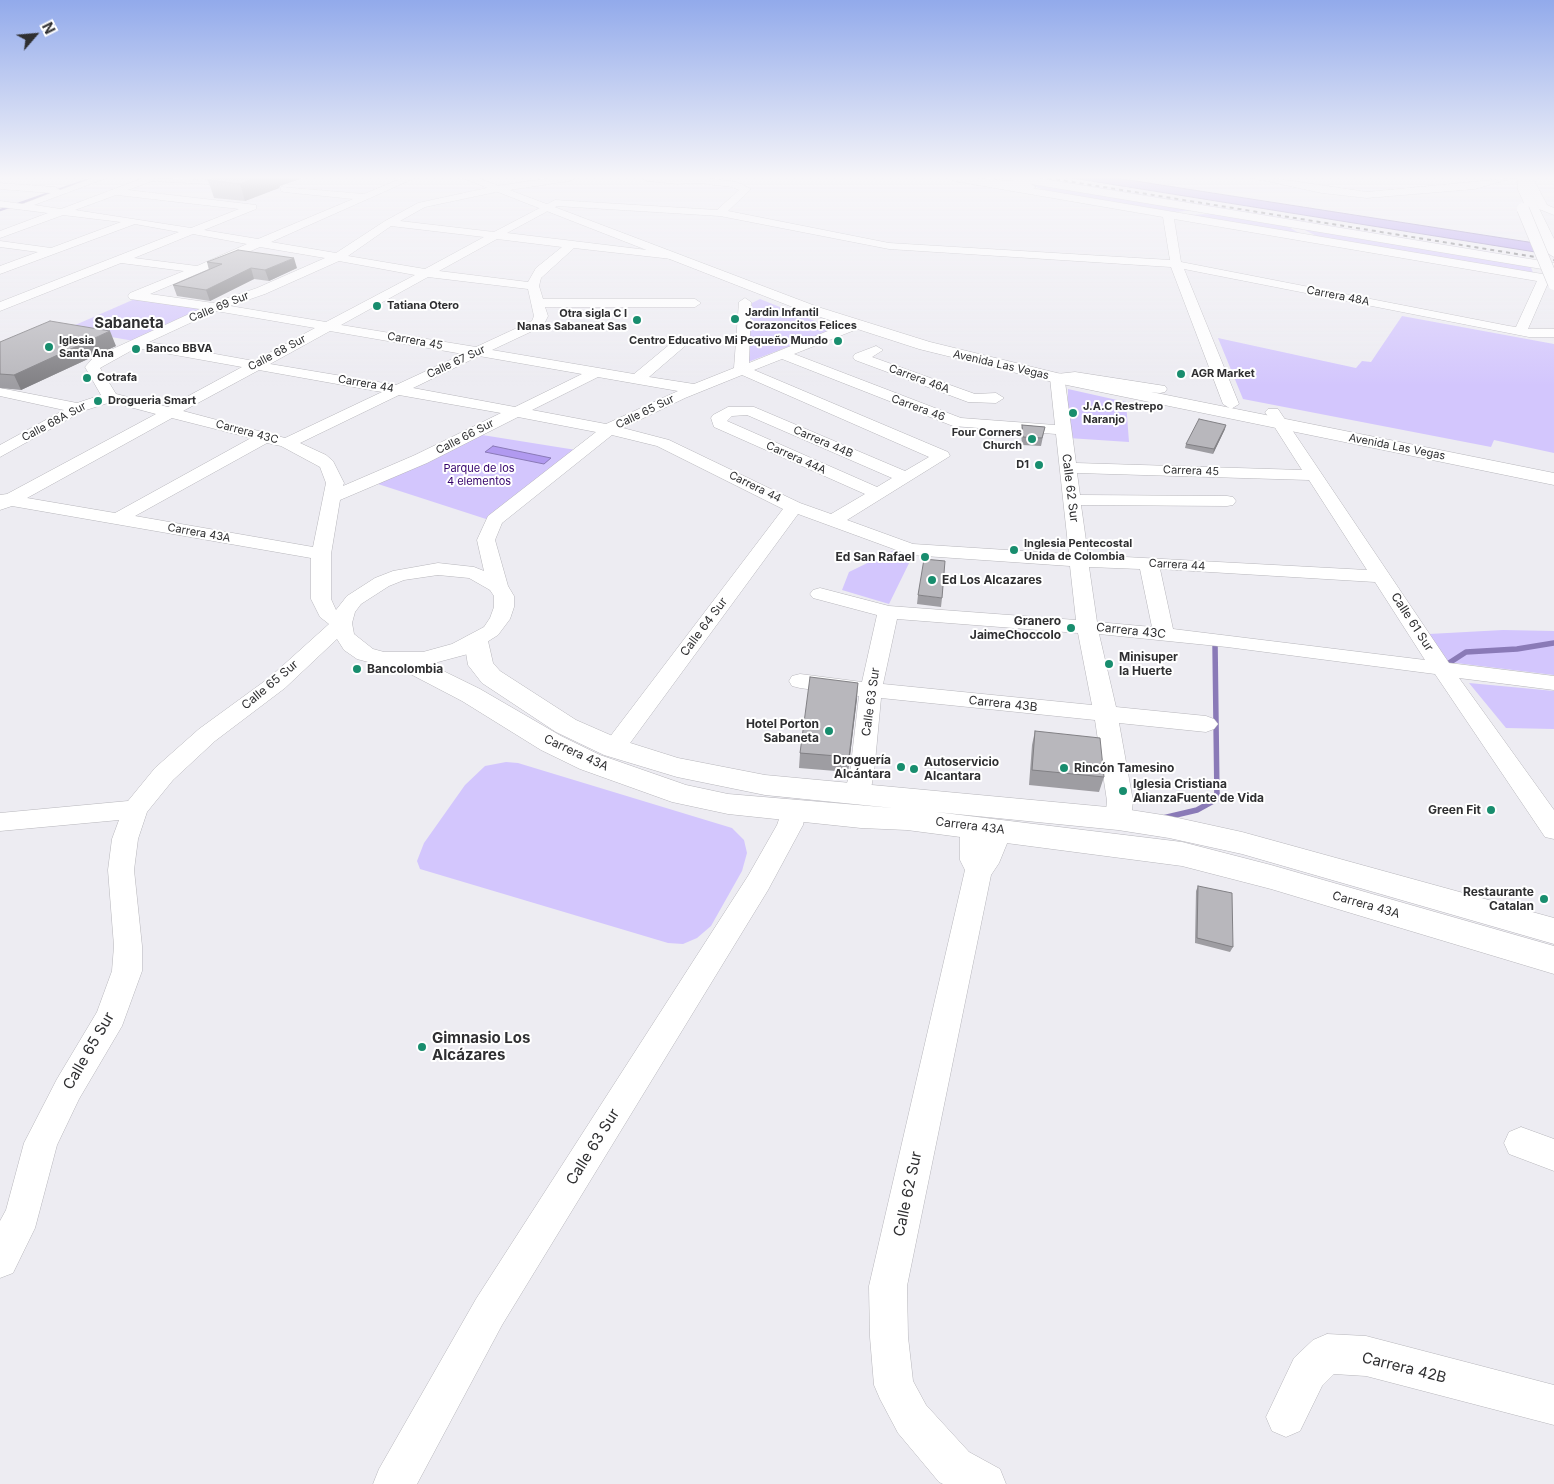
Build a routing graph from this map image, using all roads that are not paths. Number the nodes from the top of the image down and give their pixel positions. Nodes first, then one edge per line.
1 (25, 247) edge
2 (63, 247) edge
3 (151, 247) edge
4 (249, 247) edge
5 (287, 247) edge
6 (349, 247) edge
7 (473, 247) edge
8 (568, 247) edge
9 (599, 247) edge
10 (650, 247) edge
11 (666, 247) edge
12 (909, 247) edge
13 (1173, 247) edge
14 (1357, 247) edge
15 (1439, 247) edge
16 (1541, 247) edge
17 (53, 251) junction
18 (337, 255) junction
19 (672, 256) junction
20 (120, 260) junction
21 (1176, 264) junction
22 (1554, 266) edge
23 (0, 270) edge
24 (198, 270) junction
25 (426, 273) junction
26 (1551, 281) edge
27 (533, 286) junction
28 (10, 289) dead end
29 (37, 292) junction
30 (745, 302) dead end
31 (538, 303) junction
32 (695, 304) dead end
33 (0, 307) edge
34 (214, 307) junction
35 (855, 325) junction
36 (327, 326) junction
37 (1520, 332) junction
38 (1554, 333) edge
39 (680, 343) dead end
40 (134, 344) junction
41 (876, 350) dead end
42 (478, 352) junction
43 (781, 354) junction
44 (256, 365) junction
45 (741, 370) junction
46 (597, 372) junction
47 (1057, 378) junction
48 (637, 379) junction
49 (918, 379) junction
50 (695, 388) junction
51 (1160, 389) junction
52 (396, 390) junction
53 (3, 395) edge
54 (882, 395) junction
55 (110, 397) junction
56 (996, 398) dead end
57 (1231, 404) junction
58 (78, 408) junction
59 (169, 412) junction
60 (514, 412) junction
61 (1277, 418) junction
62 (718, 421) joint
63 (610, 430) junction
64 (1063, 430) junction
65 (265, 437) junction
66 (287, 443) junction
67 (0, 452) edge
68 (851, 454) junction
69 (1554, 467) edge
70 (1068, 468) junction
71 (823, 470) junction
72 (1314, 475) junction
73 (904, 477) junction
74 (1554, 479) edge
75 (876, 493) junction
76 (332, 498) junction
77 (1072, 500) junction
78 (3, 501) edge
79 (1228, 502) dead end
80 (794, 506) junction
81 (117, 519) junction
82 (831, 522) junction
83 (321, 554) junction
84 (1080, 561) junction
85 (1149, 563) junction
86 (1382, 577) junction
87 (498, 586) junction
88 (820, 594) dead end
89 (888, 612) junction
90 (342, 623) junction
91 (1087, 627) junction
92 (1164, 635) junction
93 (476, 641) junction
94 (404, 660) junction
95 (1442, 668) junction
96 (800, 681) dead end
97 (1554, 683) edge
98 (871, 690) junction
99 (1106, 715) junction
100 (1206, 724) dead end
101 (614, 748) junction
102 (857, 794) junction
103 (135, 810) junction
104 (793, 811) junction
105 (1126, 820) junction
106 (0, 822) edge
107 (985, 828) junction
108 (1554, 830) edge
109 (1554, 931) edge
110 (1554, 960) edge
111 (1521, 1143) dead end
112 (1554, 1155) edge
113 (8, 1230) edge
114 (0, 1260) edge
115 (1554, 1405) edge
116 (1286, 1417) dead end
117 (394, 1484) edge
118 (985, 1484) edge

1 - 17 street
2 - 17 street
3 - 20 street
4 - 24 street
5 - 18 street
6 - 18 street, Calle 69 Sur
7 - 25 street, Calle 68 Sur
8 - 27 street
9 - 19 street
10 - 19 main road, Avenida Las Vegas
11 - 51 main road, Avenida Las Vegas
12 - 21 street, Carrera 48A
13 - 21 street
14 - 26 street
15 - 22 main road
16 - 26 main road, bridge
17 - 20 street
17 - 23 street
18 - 25 street
18 - 34 street, Calle 69 Sur
19 - 35 main road, Avenida Las Vegas
20 - 24 street
20 - 29 street
21 - 37 street, Carrera 48A
21 - 57 street
24 - 34 street, Carrera 45
25 - 27 street
25 - 36 street, Calle 68 Sur
26 - 37 street
27 - 31 street, Calle 67 Sur
28 - 29 street
29 - 33 street
30 - 45 street
31 - 32 street
31 - 42 street, Calle 67 Sur
34 - 36 street, Carrera 45
34 - 40 street, Calle 69 Sur
35 - 43 street, Calle 65 Sur
35 - 47 main road, Avenida Las Vegas
36 - 42 street, Carrera 45
36 - 44 street, Calle 68 Sur
37 - 38 street, Carrera 48A
39 - 48 street
40 - 44 street, Carrera 44
40 - 55 street, Calle 69 Sur
41 - 49 street, Carrera 46A
42 - 46 street, Carrera 45
42 - 52 street, Calle 67 Sur
43 - 45 street, Calle 65 Sur
43 - 54 street, Carrera 46
44 - 52 street, Carrera 44
44 - 59 street, Calle 68 Sur
45 - 50 street, Calle 65 Sur
45 - 73 street
46 - 48 street, Carrera 45
46 - 60 street, Calle 66 Sur
47 - 51 street
47 - 61 main road, Avenida Las Vegas
47 - 64 street, Calle 62 Sur
48 - 50 street, Carrera 45
49 - 54 street
49 - 56 street, Carrera 46A
50 - 63 street, Calle 65 Sur
51 - 57 main road, Avenida Las Vegas
52 - 60 street, Carrera 44
52 - 66 street, Calle 67 Sur
53 - 58 street
54 - 64 street, Carrera 46
55 - 58 street, Calle 68A Sur
55 - 59 street, Carrera 43C
57 - 61 main road, Avenida Las Vegas
58 - 67 street, Calle 68A Sur
59 - 65 street, Carrera 43C
59 - 78 street, Calle 68 Sur
60 - 63 street, Carrera 44
60 - 76 street, Calle 66 Sur
61 - 69 main road, Avenida Las Vegas
61 - 72 street, Calle 61 Sur
61 - 74 main road, Avenida Las Vegas
62 - 68 street, Carrera 44B
62 - 71 street, Carrera 44A
63 - 80 street, Carrera 44
63 - 87 street, Calle 65 Sur
64 - 70 street, Calle 62 Sur
65 - 66 street, Carrera 43C
65 - 81 street
66 - 76 street, Carrera 43C
68 - 71 street
68 - 73 street, Carrera 44B
70 - 72 street, Carrera 45
70 - 77 street, Calle 62 Sur
71 - 75 street, Carrera 44A
72 - 86 street, Calle 61 Sur
73 - 75 street
75 - 82 street
76 - 83 street, Carrera 43C
77 - 79 street
77 - 84 street, Calle 62 Sur
78 - 81 street, Carrera 43A
80 - 82 street, Carrera 44
80 - 101 street, Calle 64 Sur
81 - 83 street, Carrera 43A
82 - 84 street, Carrera 44
83 - 90 street
84 - 85 street, Carrera 44
84 - 91 street, Calle 62 Sur
85 - 86 street, Carrera 44
85 - 92 street
86 - 95 street, Calle 61 Sur
87 - 90 street
87 - 93 street, Calle 65 Sur
88 - 89 street, Carrera 43C
89 - 91 street, Carrera 43C
89 - 98 street, Calle 63 Sur
90 - 94 street, Calle 65 Sur
90 - 103 street, Calle 65 Sur
91 - 92 street, Carrera 43C
91 - 99 street, Calle 62 Sur
92 - 95 street, Carrera 43C
93 - 94 street, Calle 65 Sur
93 - 101 main road, Carrera 43A
94 - 104 main road, Carrera 43A
95 - 97 street
95 - 108 street, Calle 61 Sur
96 - 98 street, Carrera 43B
98 - 99 street, Carrera 43B
98 - 102 street, Calle 63 Sur
99 - 100 street, Carrera 43B
99 - 105 street, Calle 62 Sur
101 - 102 main road, Carrera 43A
102 - 105 main road, Carrera 43A
103 - 106 street
103 - 113 street, Calle 65 Sur
104 - 107 main road, Carrera 43A
104 - 117 street, Calle 63 Sur
105 - 109 main road, Carrera 43A
107 - 110 main road, Carrera 43A
107 - 118 street, Calle 62 Sur
111 - 112 street
113 - 114 street, Calle 65 Sur
115 - 116 street, Carrera 42B

